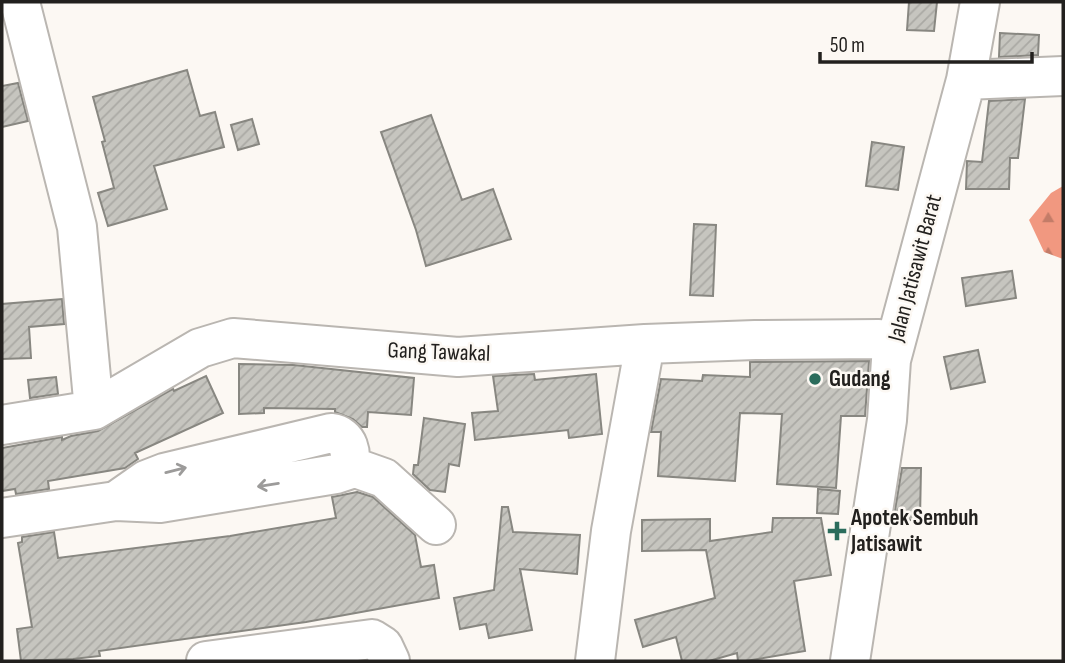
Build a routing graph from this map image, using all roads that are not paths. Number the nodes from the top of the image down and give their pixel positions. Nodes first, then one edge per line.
1 (20, 2) edge
2 (980, 2) edge
3 (1063, 76) edge
4 (966, 80) junction
5 (645, 344) junction
6 (895, 344) junction
7 (94, 410) junction
8 (2, 425) edge
9 (2, 518) edge
10 (436, 524) dead end
11 (206, 661) edge
12 (390, 661) edge
13 (595, 661) edge
14 (850, 661) edge

1 - 7 street
2 - 4 street, Jalan Jatisawit Barat
3 - 4 street
4 - 6 street, Jalan Jatisawit Barat
5 - 6 street, Gang Tawakal
5 - 7 street, Gang Tawakal
5 - 13 street
6 - 14 street, Jalan Jatisawit Barat
7 - 8 street, Gang Tawakal
9 - 10 street
11 - 12 street

